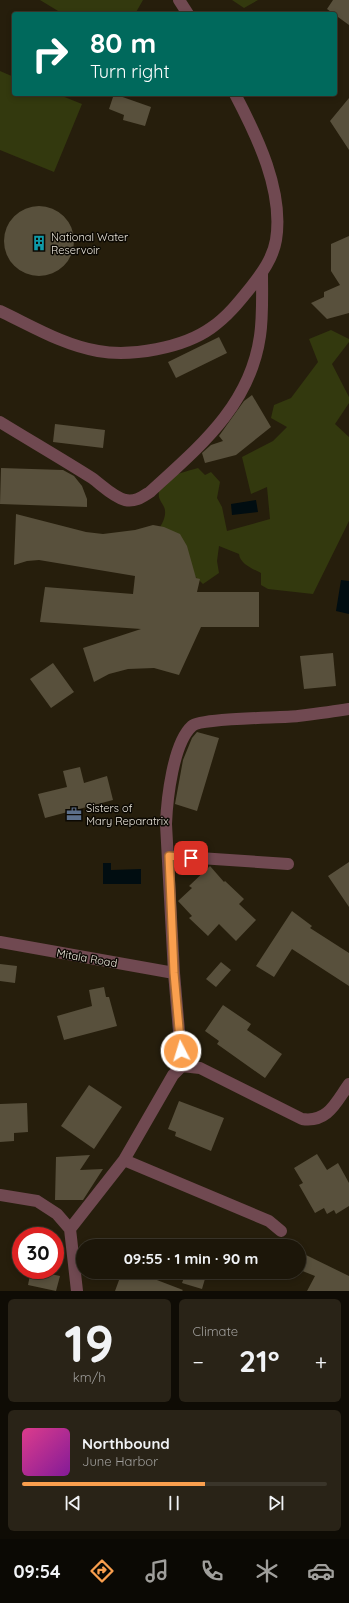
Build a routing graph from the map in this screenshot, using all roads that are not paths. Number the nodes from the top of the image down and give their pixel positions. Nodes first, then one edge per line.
1 (179, 0) edge
2 (187, 12) edge
3 (236, 96) edge
4 (262, 272) junction
5 (0, 311) edge
6 (0, 422) edge
7 (349, 709) edge
8 (169, 856) junction
9 (288, 864) dead end
10 (0, 942) edge
11 (174, 973) junction
12 (182, 1066) junction
13 (349, 1084) edge
14 (124, 1160) junction
15 (0, 1195) edge
16 (70, 1229) junction
17 (281, 1231) dead end
18 (77, 1291) edge

1 - 2 street
3 - 4 street
4 - 5 street
4 - 6 street
7 - 8 street
8 - 9 street
8 - 11 street
10 - 11 street, Mitala Road
11 - 12 street
12 - 13 street
12 - 14 street
14 - 16 street
14 - 17 street
15 - 16 street
16 - 18 street

